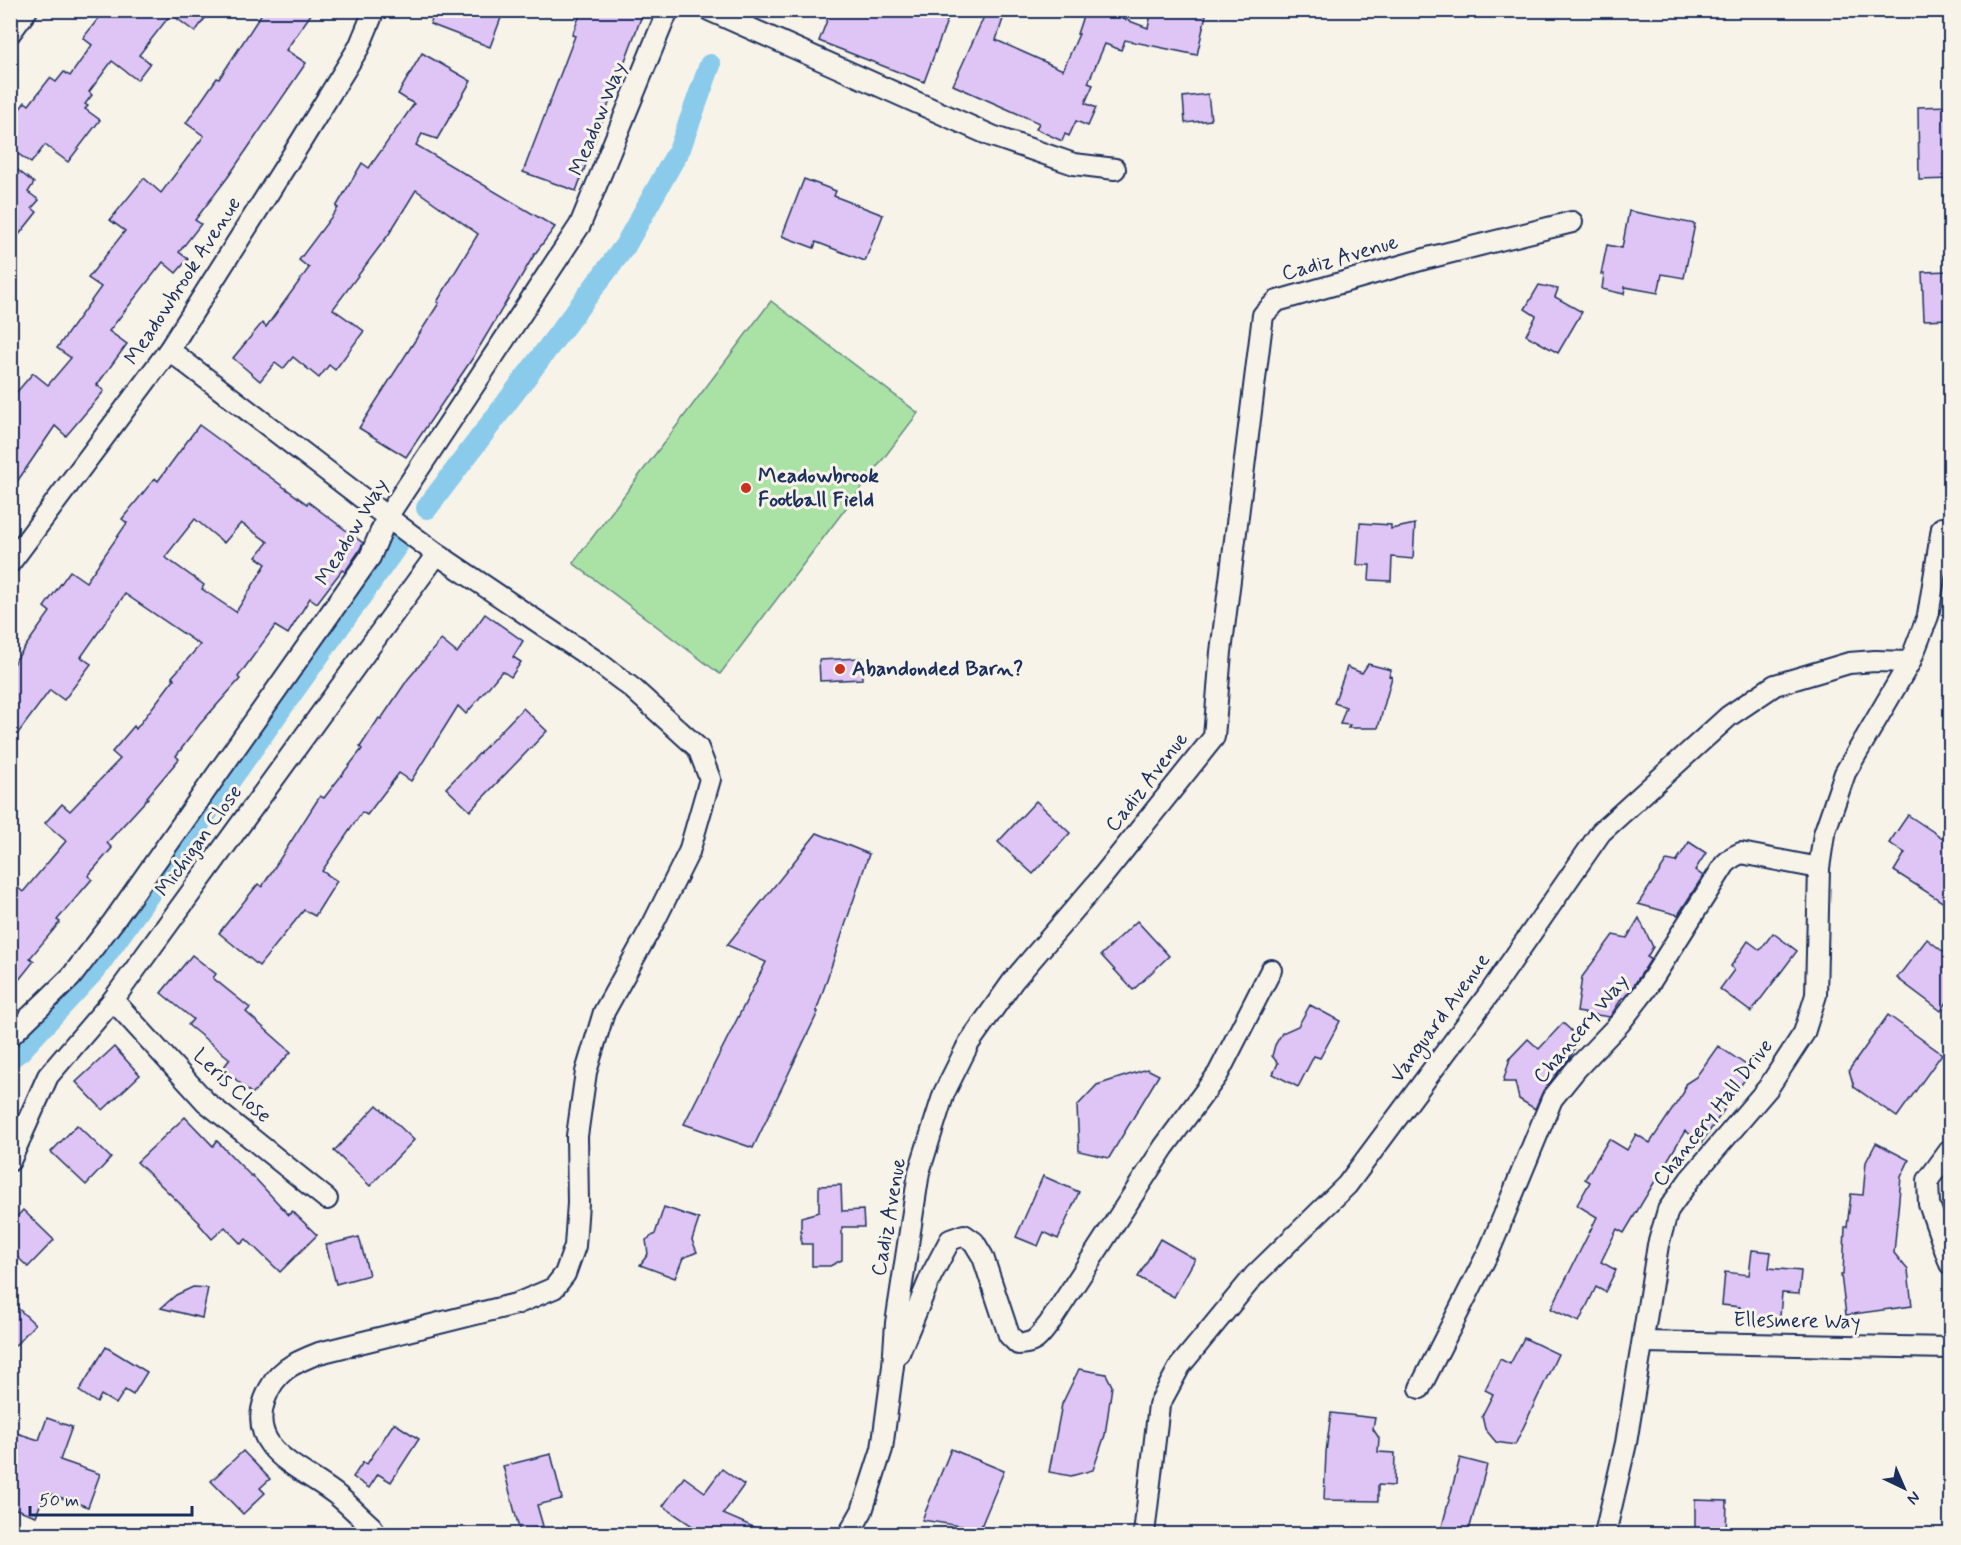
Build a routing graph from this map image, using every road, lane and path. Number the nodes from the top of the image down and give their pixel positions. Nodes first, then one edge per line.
1 (27, 10) edge
2 (371, 10) edge
3 (668, 10) edge
4 (709, 10) edge
5 (10, 33) edge
6 (1115, 169) dead end
7 (1572, 222) dead end
8 (169, 350) junction
9 (387, 517) junction
10 (1942, 528) dead end
11 (437, 554) junction
12 (10, 563) edge
13 (1910, 662) junction
14 (1819, 868) junction
15 (1271, 970) dead end
16 (113, 1000) junction
17 (10, 1036) edge
18 (1950, 1150) edge
19 (10, 1161) edge
20 (327, 1199) dead end
21 (1950, 1264) edge
22 (1643, 1342) junction
23 (1950, 1348) edge
24 (893, 1366) junction
25 (1420, 1388) dead end
26 (375, 1534) edge
27 (849, 1534) edge
28 (1144, 1534) edge
29 (1605, 1534) edge

1 - 5 street
2 - 8 street, Meadowbrook Avenue
3 - 9 street, Meadow Way
4 - 6 street
7 - 24 street, Cadiz Avenue
8 - 9 street
8 - 12 street, Meadowbrook Avenue
9 - 11 street
9 - 17 street, Meadow Way
10 - 13 street, Chancery Hall Drive
11 - 16 street, Michigan Close
11 - 26 street
13 - 14 street, Chancery Hall Drive
13 - 28 street, Vanguard Avenue
14 - 22 street, Chancery Hall Drive
14 - 25 street, Chancery Way
15 - 24 street
16 - 19 street, Michigan Close
16 - 20 street, Leris Close
18 - 21 street
22 - 23 street, Ellesmere Way
22 - 29 street, Chancery Hall Drive
24 - 27 street, Cadiz Avenue

